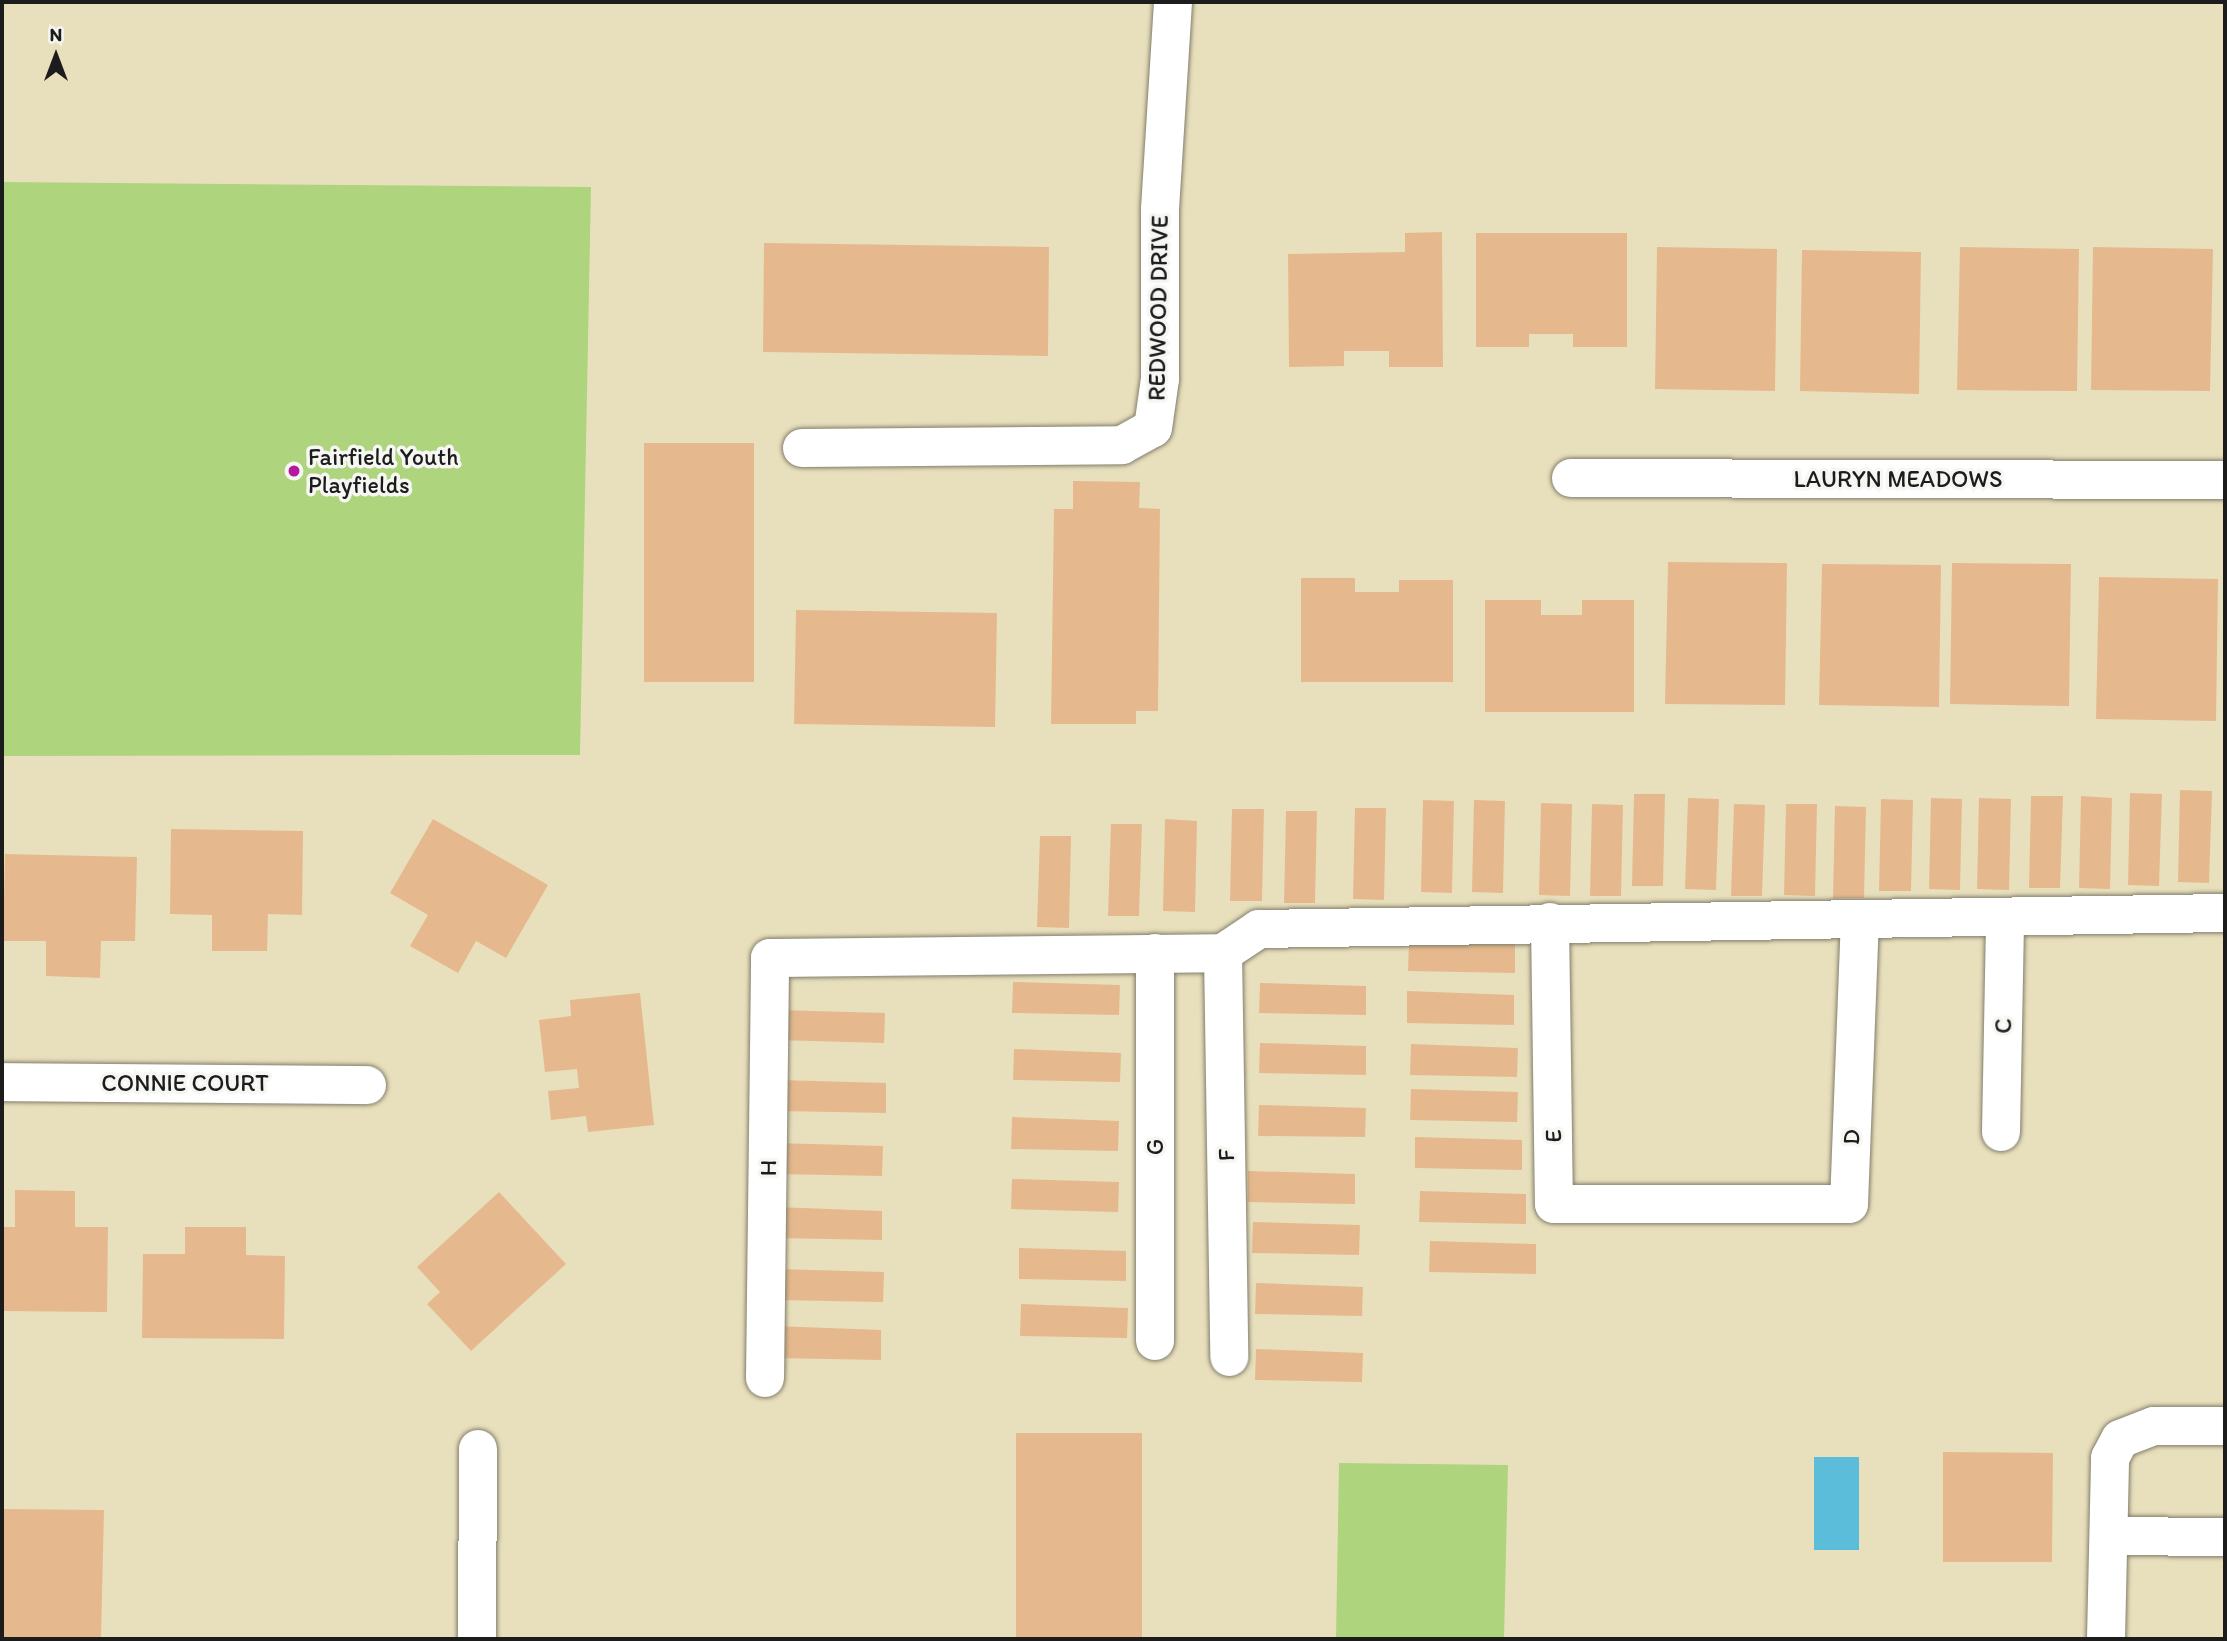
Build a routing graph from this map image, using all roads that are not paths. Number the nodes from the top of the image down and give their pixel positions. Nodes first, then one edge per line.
1 (1173, 2) edge
2 (802, 448) dead end
3 (1571, 478) dead end
4 (2225, 480) edge
5 (2225, 913) edge
6 (2005, 920) junction
7 (1550, 922) junction
8 (1860, 923) junction
9 (1155, 953) junction
10 (1223, 953) junction
11 (2, 1082) edge
12 (368, 1085) dead end
13 (2001, 1132) dead end
14 (1702, 1204) joint
15 (1155, 1341) dead end
16 (1229, 1357) dead end
17 (765, 1378) dead end
18 (2225, 1426) edge
19 (478, 1449) dead end
20 (2110, 1536) junction
21 (2225, 1537) edge
22 (477, 1639) edge
23 (2106, 1639) edge

1 - 2 street, REDWOOD DRIVE
3 - 4 street, LAURYN MEADOWS
5 - 6 street
6 - 8 street
6 - 13 street, C
7 - 8 street
7 - 10 street
7 - 14 street, E
8 - 14 street, D
9 - 10 street
9 - 15 street, G
9 - 17 street, H
10 - 16 street, F
11 - 12 street, CONNIE COURT
18 - 20 street
19 - 22 street
20 - 21 street
20 - 23 street

